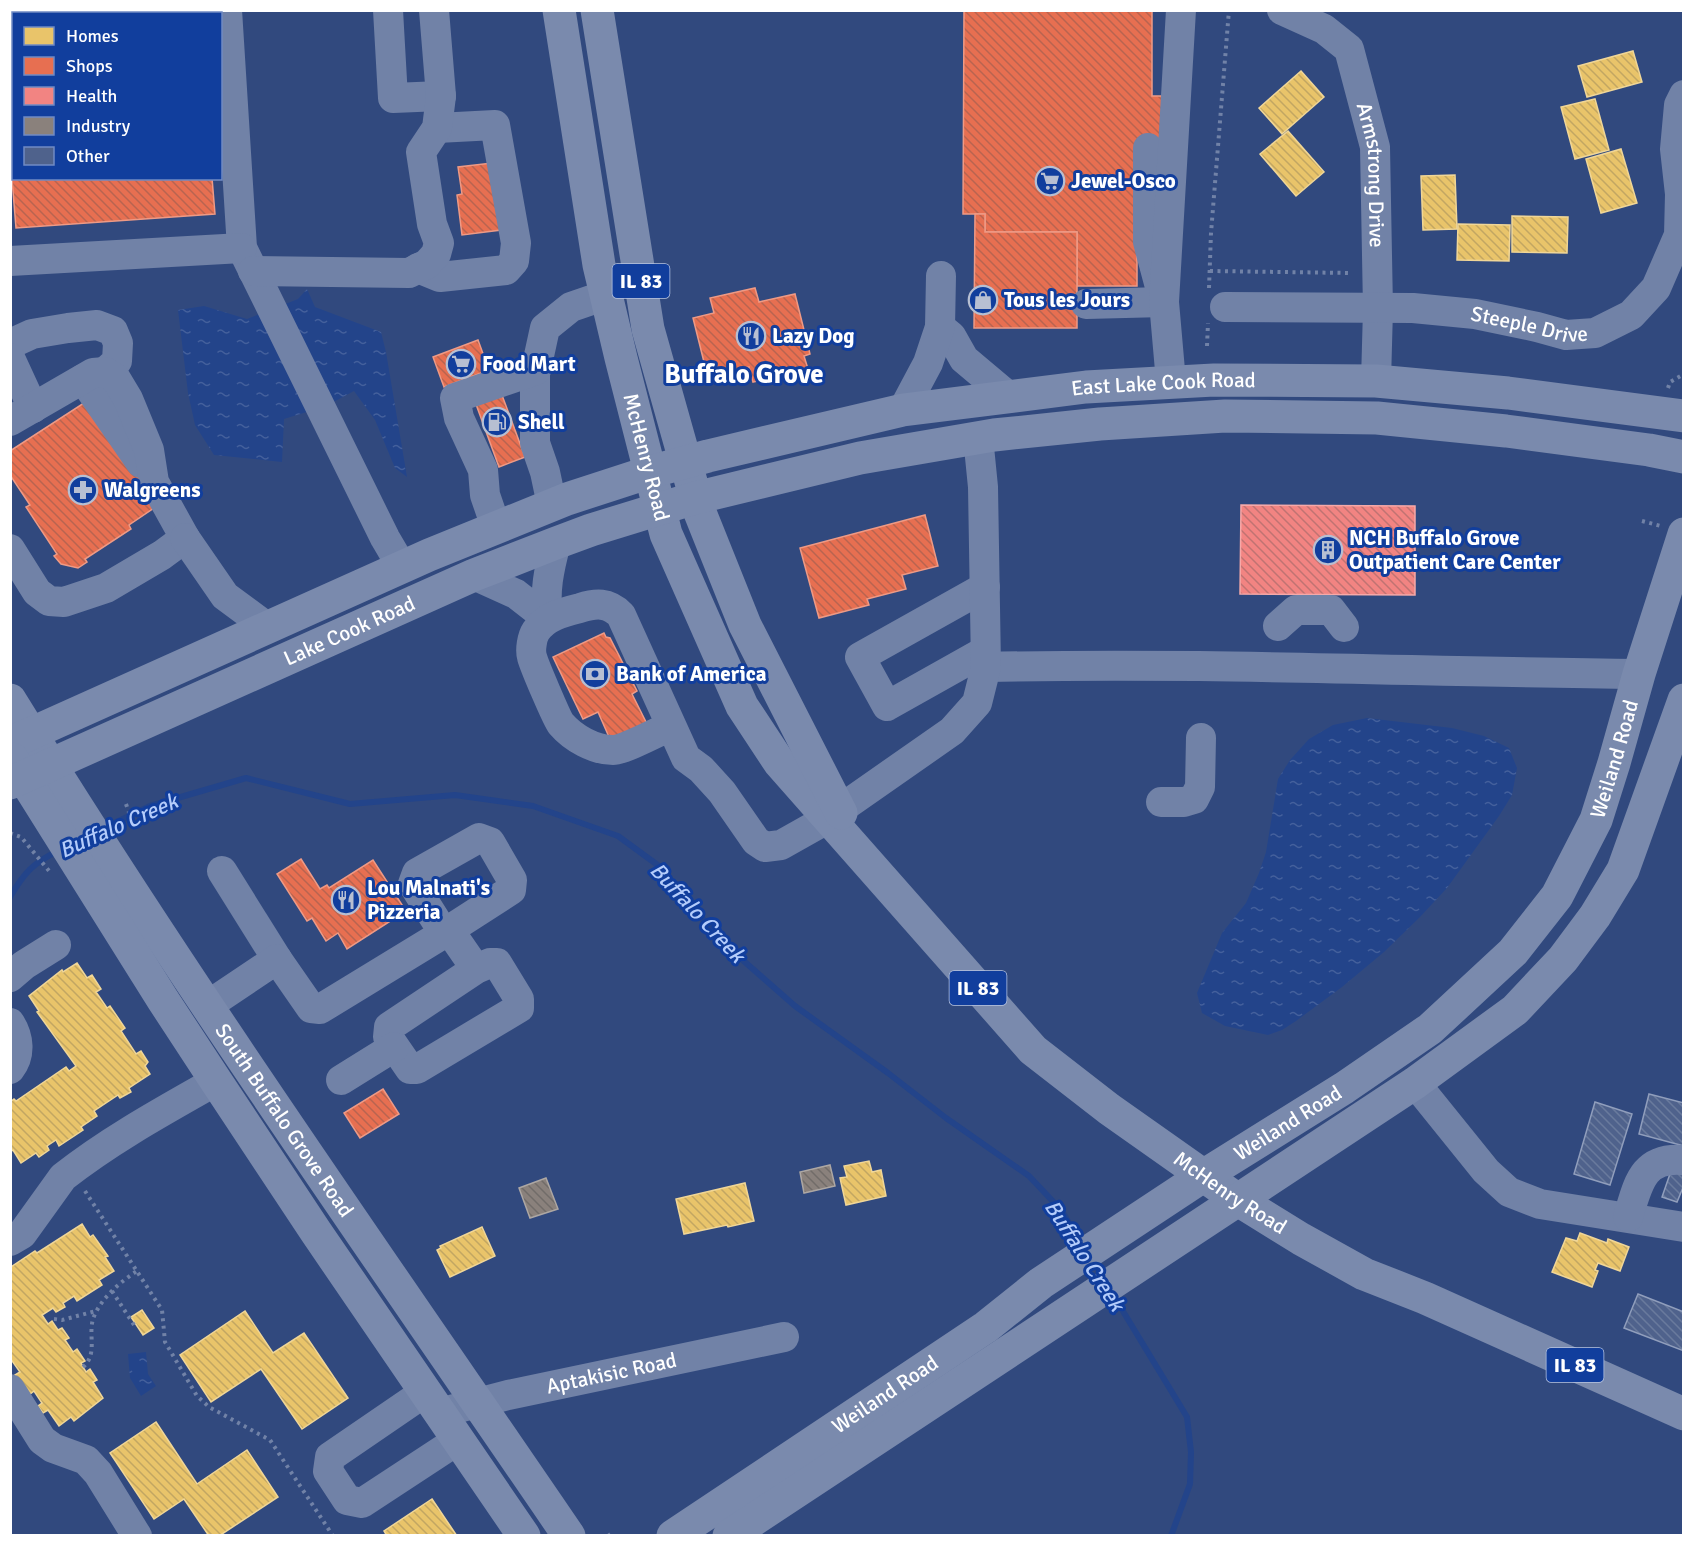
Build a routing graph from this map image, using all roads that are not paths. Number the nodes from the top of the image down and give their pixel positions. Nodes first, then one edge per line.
1 (387, 10) edge
2 (434, 10) edge
3 (559, 10) edge
4 (597, 10) edge
5 (1180, 10) edge
6 (1282, 10) edge
7 (225, 13) edge
8 (1683, 95) edge
9 (441, 96) junction
10 (437, 128) junction
11 (1148, 148) dead end
12 (10, 261) edge
13 (418, 268) junction
14 (252, 269) junction
15 (941, 276) dead end
16 (606, 295) junction
17 (1164, 302) junction
18 (1086, 304) dead end
19 (1214, 306) road end
20 (1378, 309) junction
21 (940, 327) junction
22 (10, 344) edge
23 (10, 358) edge
24 (536, 369) junction
25 (94, 376) junction
26 (1376, 381) junction
27 (1171, 382) junction
28 (1008, 396) junction
29 (903, 410) junction
30 (22, 415) edge
31 (1683, 416) edge
32 (978, 437) junction
33 (1683, 458) edge
34 (685, 462) junction
35 (650, 472) junction
36 (695, 498) junction
37 (552, 505) junction
38 (660, 509) junction
39 (496, 527) junction
40 (1683, 534) edge
41 (184, 538) junction
42 (556, 543) junction
43 (10, 549) edge
44 (402, 567) junction
45 (474, 575) junction
46 (985, 587) junction
47 (548, 619) junction
48 (1278, 626) dead end
49 (267, 627) junction
50 (1344, 627) dead end
51 (986, 659) junction
52 (1639, 674) junction
53 (10, 700) edge
54 (1683, 700) edge
55 (672, 726) junction
56 (1202, 738) dead end
57 (23, 760) edge
58 (1161, 802) dead end
59 (834, 814) junction
60 (222, 871) dead end
61 (103, 875) junction
62 (56, 945) dead end
63 (277, 958) junction
64 (476, 969) junction
65 (10, 977) edge
66 (207, 1006) junction
67 (10, 1023) edge
68 (394, 1047) junction
69 (10, 1069) edge
70 (341, 1080) dead end
71 (216, 1081) junction
72 (1415, 1083) junction
73 (1683, 1160) edge
74 (1203, 1176) junction
75 (1238, 1200) junction
76 (1628, 1217) junction
77 (1683, 1227) edge
78 (10, 1241) edge
79 (784, 1337) dead end
80 (10, 1389) edge
81 (432, 1403) junction
82 (478, 1403) junction
83 (1683, 1413) edge
84 (458, 1440) junction
85 (833, 1466) junction
86 (686, 1527) edge
87 (586, 1533) edge
88 (137, 1536) edge
89 (524, 1536) edge
90 (654, 1536) edge
91 (729, 1536) edge
92 (753, 1536) edge

1 - 9 street
2 - 9 street
3 - 16 main road, McHenry Road / IL 83
4 - 34 main road, McHenry Road / IL 83
5 - 17 street
6 - 20 street, Armstrong Drive
7 - 14 street
8 - 20 street, Steeple Drive
9 - 10 street
10 - 13 street
10 - 13 street
11 - 17 street
12 - 14 street
13 - 14 street
14 - 44 street
15 - 21 street
16 - 24 street
16 - 35 main road, McHenry Road / IL 83
17 - 18 street
17 - 27 street
19 - 20 street, Steeple Drive
20 - 26 street, Armstrong Drive
21 - 28 street
21 - 29 street
22 - 25 street
23 - 30 street
24 - 37 street
24 - 39 street
25 - 30 street
25 - 41 street
26 - 27 main road, East Lake Cook Road
26 - 31 main road, East Lake Cook Road
27 - 28 main road, East Lake Cook Road
28 - 29 main road, East Lake Cook Road
29 - 34 main road, East Lake Cook Road
32 - 33 main road, East Lake Cook Road
32 - 36 main road, East Lake Cook Road
32 - 46 street
34 - 35 main road, East Lake Cook Road
34 - 36 main road, McHenry Road / IL 83
35 - 37 main road, Lake Cook Road
35 - 38 main road, McHenry Road / IL 83
36 - 38 main road, Lake Cook Road
36 - 59 main road, McHenry Road / IL 83
37 - 39 main road, Lake Cook Road
38 - 42 main road, Lake Cook Road
38 - 59 main road, McHenry Road / IL 83
39 - 44 main road, Lake Cook Road
40 - 52 main road, Weiland Road
41 - 43 street
41 - 49 street
42 - 45 main road, Lake Cook Road
42 - 47 street
44 - 49 main road, Lake Cook Road
45 - 47 street
45 - 57 main road, Lake Cook Road
46 - 51 street
46 - 51 street
47 - 55 street
47 - 55 street
48 - 50 street
49 - 57 main road, Lake Cook Road
51 - 52 street
51 - 59 street
52 - 74 main road, Weiland Road
53 - 57 main road, South Buffalo Grove Road
54 - 72 main road, Weiland Road
55 - 59 street
56 - 58 street
57 - 61 main road, South Buffalo Grove Road
59 - 74 main road, McHenry Road / IL 83
60 - 63 street
61 - 66 main road, South Buffalo Grove Road
61 - 71 main road, South Buffalo Grove Road
62 - 65 street
63 - 64 street
63 - 66 street
64 - 68 street
64 - 68 street
66 - 82 main road, South Buffalo Grove Road
67 - 69 street
68 - 70 street
71 - 78 street
71 - 81 main road, South Buffalo Grove Road
72 - 75 main road, Weiland Road
72 - 76 street
73 - 76 street
74 - 75 main road, McHenry Road / IL 83
74 - 86 main road, Weiland Road
75 - 83 main road, McHenry Road / IL 83
75 - 85 main road, Weiland Road
76 - 77 street
79 - 82 street, Aptakisic Road
80 - 88 street
81 - 82 street, Aptakisic Road
81 - 84 main road, South Buffalo Grove Road
81 - 84 street, Aptakisic Road
82 - 87 main road, South Buffalo Grove Road
84 - 89 main road, South Buffalo Grove Road
85 - 91 main road, Weiland Road
85 - 92 main road
86 - 90 main road, Weiland Road

